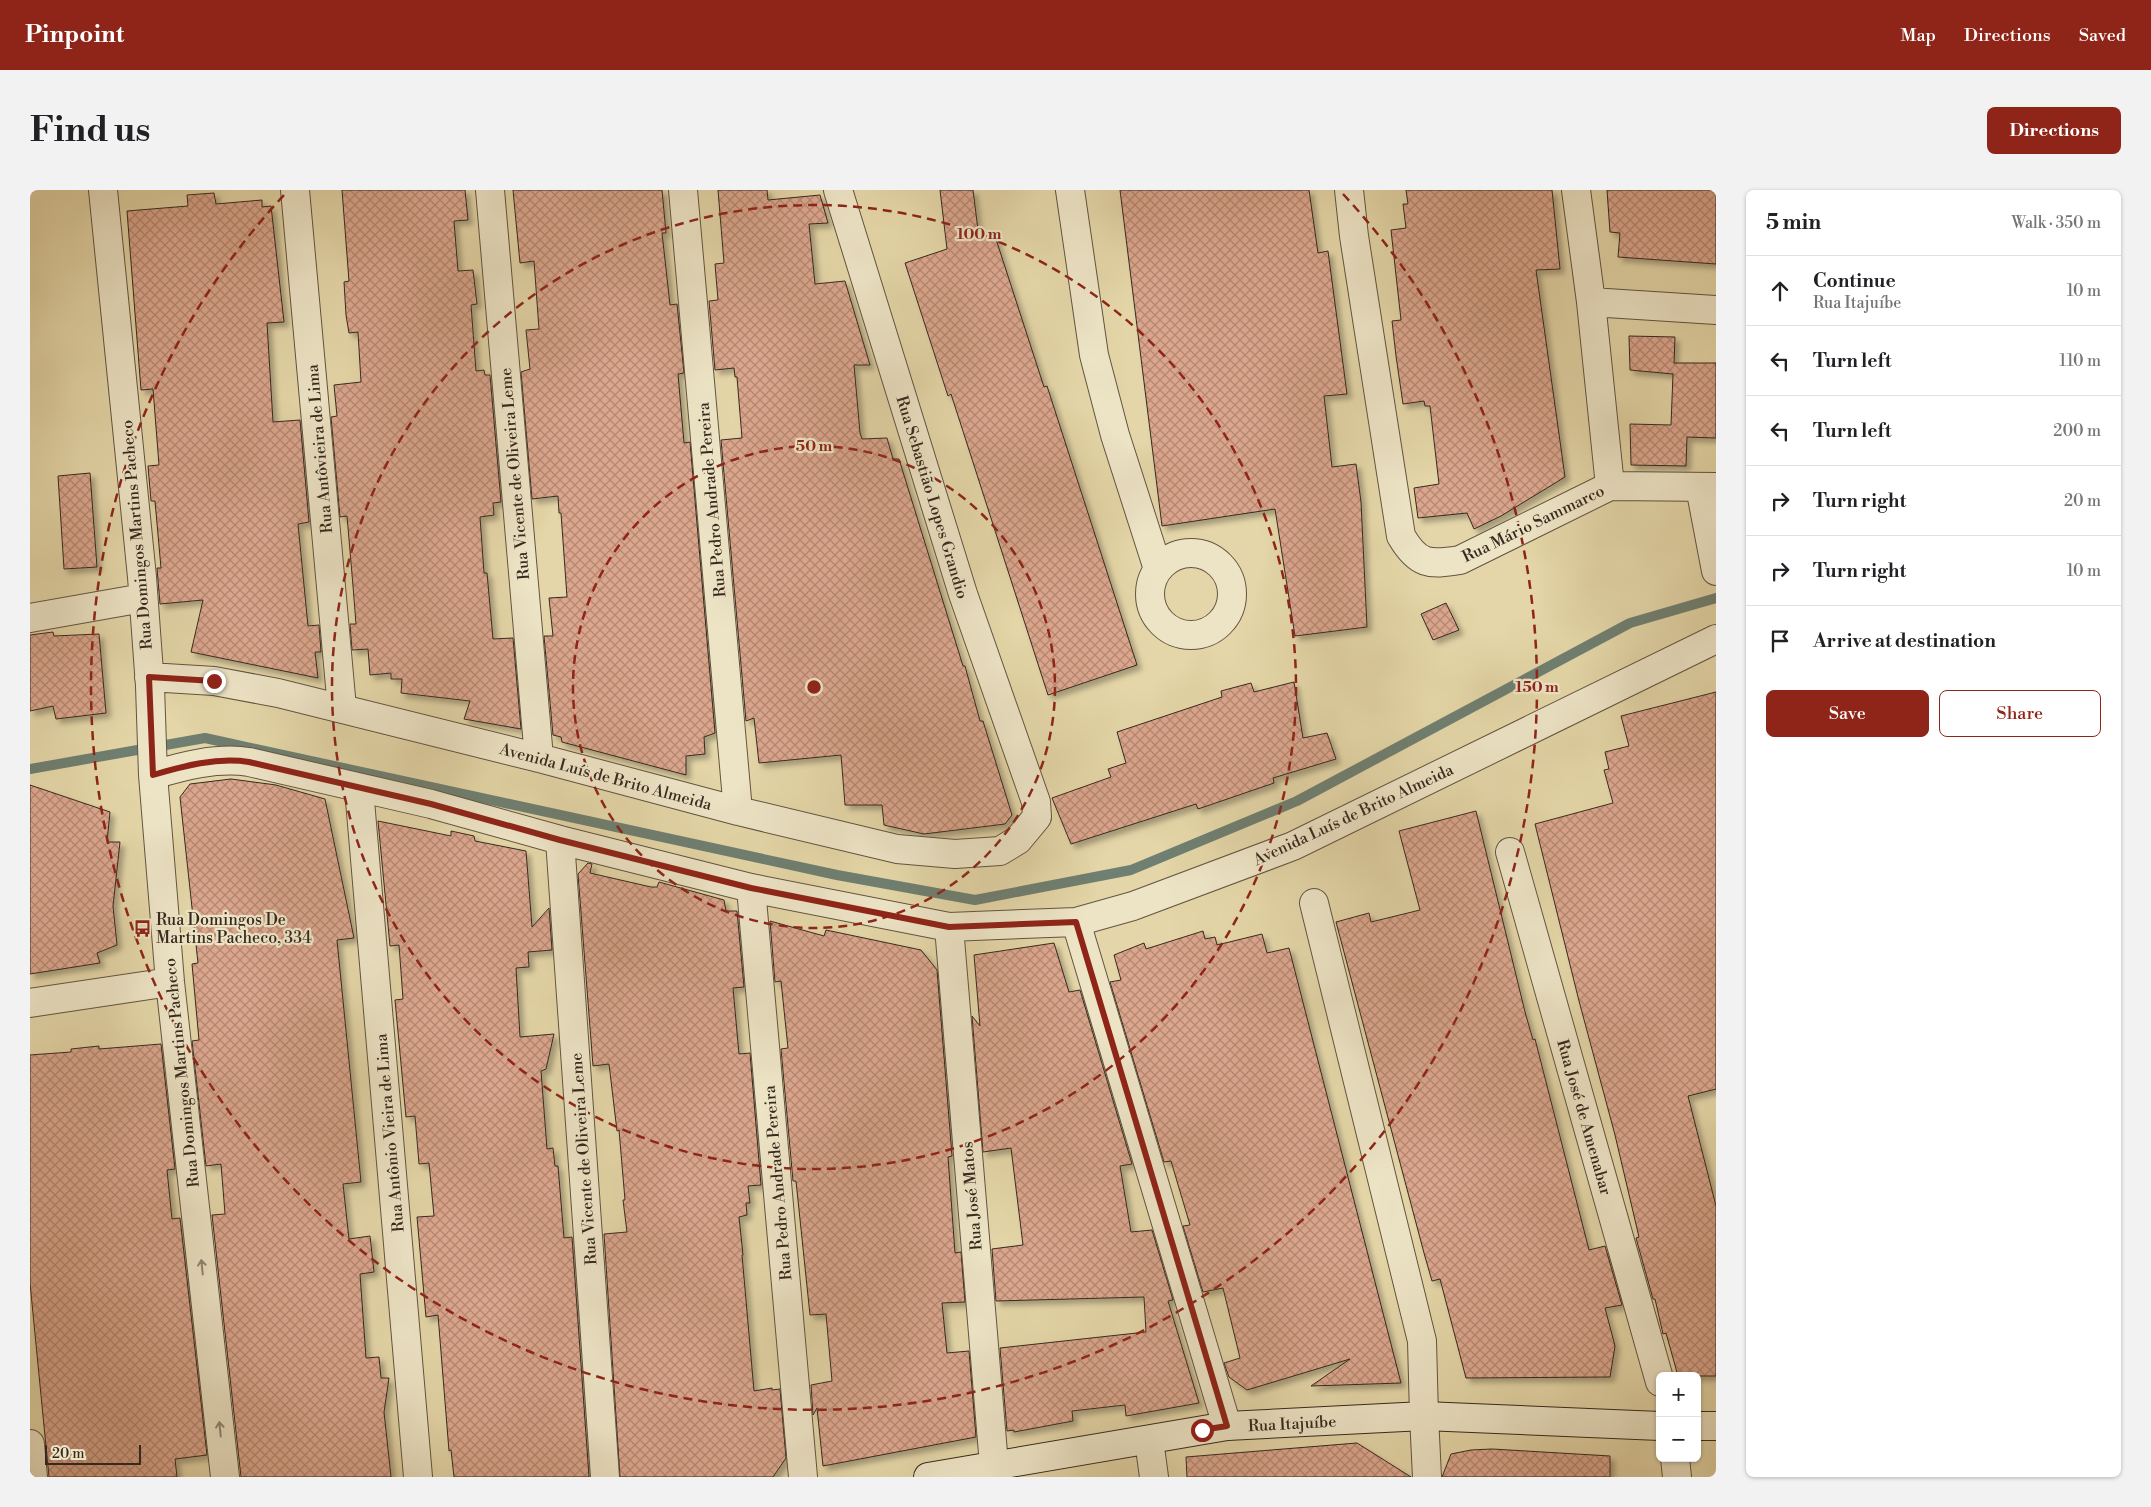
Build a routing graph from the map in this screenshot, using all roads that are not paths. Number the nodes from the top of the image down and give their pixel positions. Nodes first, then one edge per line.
1 (103, 190) edge
2 (295, 190) edge
3 (490, 190) edge
4 (683, 190) edge
5 (838, 190) edge
6 (1070, 190) edge
7 (1349, 190) edge
8 (1576, 190) edge
9 (1591, 302) junction
10 (1716, 310) edge
11 (1610, 486) junction
12 (1708, 487) edge
13 (1714, 564) edge
14 (1158, 568) dead end
15 (143, 598) junction
16 (30, 618) edge
17 (1716, 639) edge
18 (149, 681) junction
19 (342, 708) junction
20 (539, 758) junction
21 (152, 768) junction
22 (359, 788) junction
23 (1036, 802) joint
24 (738, 811) junction
25 (560, 840) junction
26 (1510, 852) dead end
27 (751, 888) junction
28 (1314, 903) dead end
29 (1076, 922) junction
30 (949, 927) junction
31 (170, 982) junction
32 (30, 1003) edge
33 (1657, 1372) edge
34 (1424, 1416) junction
35 (1227, 1426) junction
36 (1656, 1426) edge
37 (1701, 1426) edge
38 (1716, 1426) edge
39 (1149, 1440) junction
40 (30, 1444) edge
41 (1675, 1462) edge
42 (994, 1465) junction
43 (33, 1477) edge
44 (225, 1477) edge
45 (418, 1477) edge
46 (605, 1477) edge
47 (803, 1477) edge
48 (928, 1477) edge
49 (1154, 1477) edge
50 (1428, 1477) edge
51 (1677, 1477) edge

1 - 15 street, Rua Domingos Martins Pacheco
2 - 19 street, Rua Antôvieira de Lima
3 - 20 street, Rua Vicente de Oliveira Leme
4 - 24 street, Rua Pedro Andrade Pereira
5 - 23 street, Rua Sebastião Lopes Grandio
6 - 14 street
7 - 11 street, Rua Mário Sammarco
8 - 9 street, Rua Mário Sammarco
9 - 10 street
9 - 11 street, Rua Mário Sammarco
11 - 12 street
12 - 13 street
15 - 16 street
15 - 18 street, Rua Domingos Martins Pacheco
17 - 29 street, Avenida Luís de Brito Almeida
18 - 19 street, Avenida Luís de Brito Almeida
18 - 21 street, Rua Domingos Martins Pacheco
19 - 20 street, Avenida Luís de Brito Almeida
20 - 24 street, Avenida Luís de Brito Almeida
21 - 22 street, Avenida Luís de Brito Almeida
21 - 31 street, Rua Domingos Martins Pacheco
22 - 25 street, Avenida Luís de Brito Almeida
22 - 45 street, Rua Antônio Vieira de Lima
23 - 24 street, Avenida Luís de Brito Almeida
25 - 27 street, Avenida Luís de Brito Almeida
25 - 46 street, Rua Vicente de Oliveira Leme
26 - 33 street, Rua José de Amenabar
27 - 30 street, Avenida Luís de Brito Almeida
27 - 47 street, Rua Pedro Andrade Pereira
28 - 34 street
29 - 30 street, Avenida Luís de Brito Almeida
29 - 35 street
30 - 42 street, Rua José Matos
31 - 32 street
44 -> 31 street, Rua Domingos Martins Pacheco
34 - 35 street, Rua Itajuíbe
34 - 36 street, Rua Itajuíbe
34 - 50 street
35 - 39 street, Rua Itajuíbe
37 - 38 street
39 - 42 street, Rua Itajuíbe
39 - 49 street
40 - 43 street
41 - 51 street
42 - 48 street, Rua Itajuíbe

